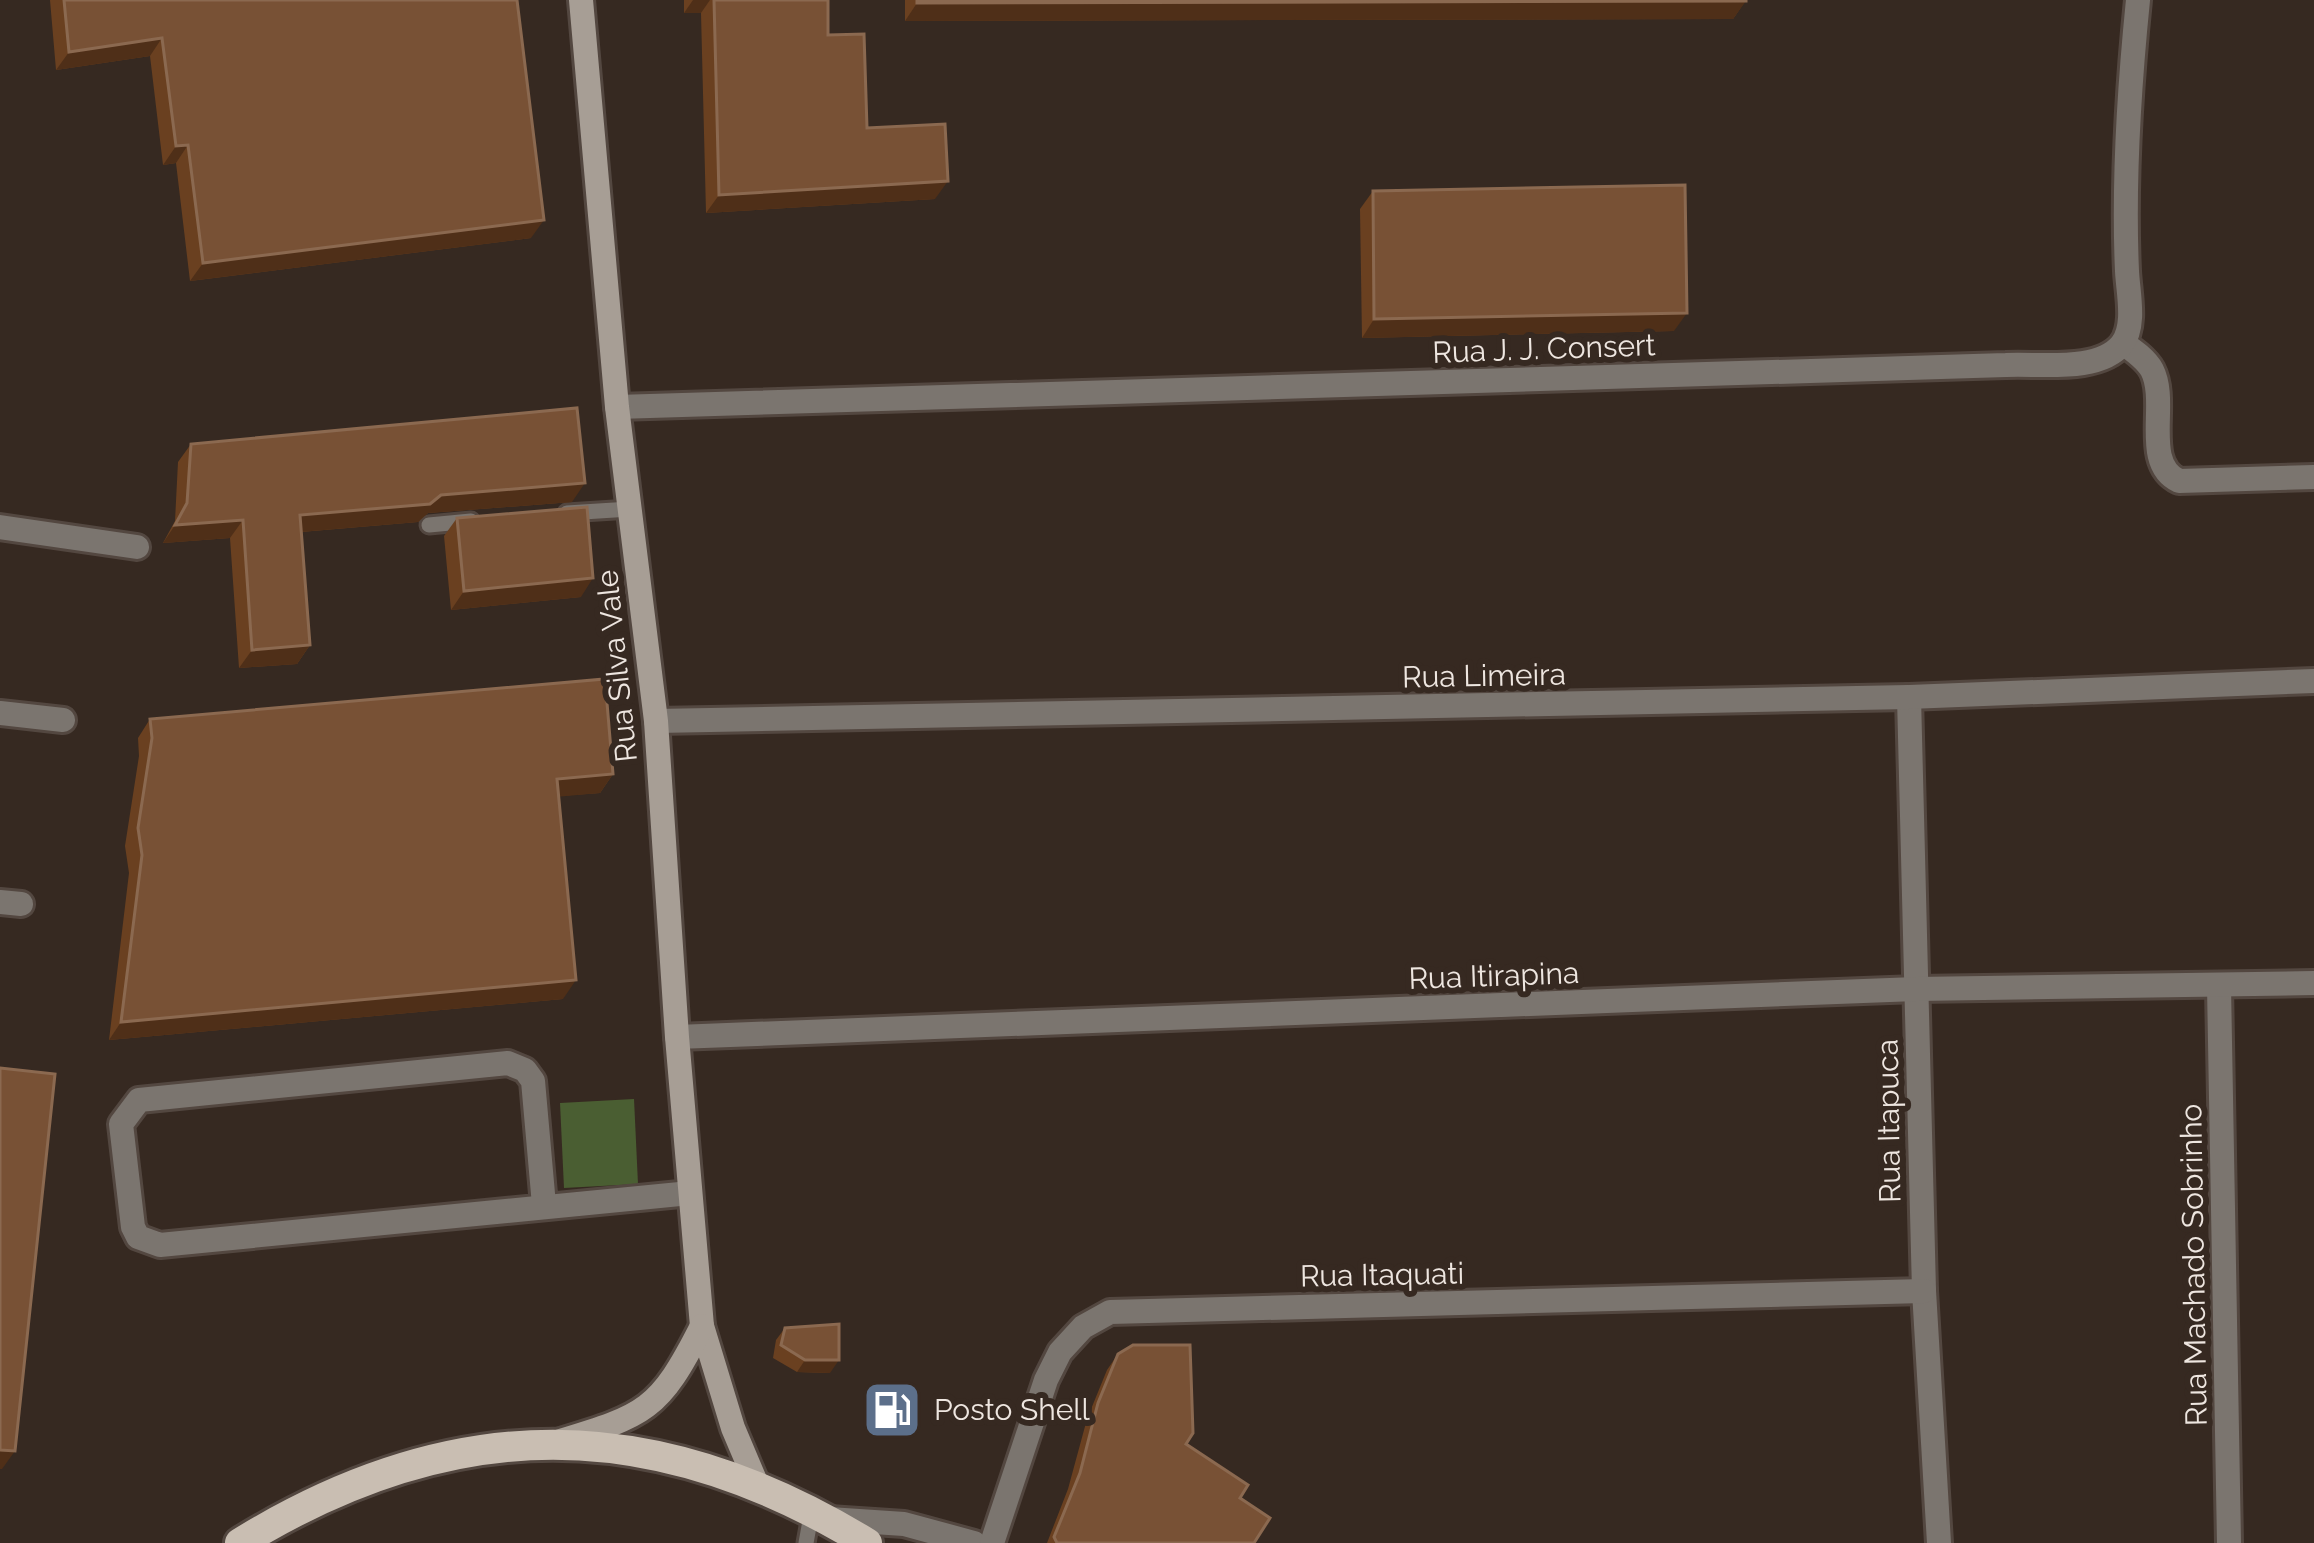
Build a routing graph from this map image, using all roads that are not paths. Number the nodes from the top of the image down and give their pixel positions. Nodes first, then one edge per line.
1 (581, 0) edge
2 (2138, 0) edge
3 (2122, 343) junction
4 (617, 406) junction
5 (2314, 477) edge
6 (630, 509) junction
7 (556, 514) edge
8 (493, 520) edge
9 (429, 525) edge
10 (0, 527) edge
11 (136, 547) dead end
12 (2314, 681) edge
13 (1909, 698) junction
14 (0, 713) edge
15 (63, 720) dead end
16 (656, 722) junction
17 (2314, 983) edge
18 (2219, 986) junction
19 (1916, 989) junction
20 (676, 1037) junction
21 (690, 1193) junction
22 (544, 1205) junction
23 (1924, 1291) junction
24 (702, 1326) junction
25 (557, 1442) junction
26 (758, 1487) junction
27 (819, 1515) junction
28 (267, 1533) edge
29 (240, 1543) edge
30 (806, 1543) edge
31 (867, 1543) edge
32 (974, 1543) edge
33 (992, 1543) edge
34 (1939, 1543) edge
35 (2229, 1543) edge

1 - 4 street, Rua Silva Vale
2 - 3 street
3 - 4 street, Rua J. J. Consert
3 - 5 street
4 - 6 street, Rua Silva Vale
6 - 7 lane
6 - 16 street, Rua Silva Vale
8 - 9 lane
10 - 11 street
12 - 13 street, Rua Limeira
13 - 16 street, Rua Limeira
13 - 19 street, Rua Itapuca
14 - 15 street
16 - 20 street, Rua Silva Vale
17 - 18 street, Rua Itirapina
18 - 19 street, Rua Itirapina
18 - 35 street, Rua Machado Sobrinho
19 - 20 street, Rua Itirapina
19 - 23 street, Rua Itapuca
20 - 21 street, Rua Silva Vale
21 - 22 street
21 - 24 street, Rua Silva Vale
22 - 22 street
23 - 33 street, Rua Itaquati
23 - 34 street, Rua Itapuca
24 - 25 street
24 - 26 street, Rua Silva Vale
25 - 26 main road
25 - 28 main road
26 - 27 main road
27 - 30 lane
27 - 31 main road
27 - 32 street
28 - 29 main road

